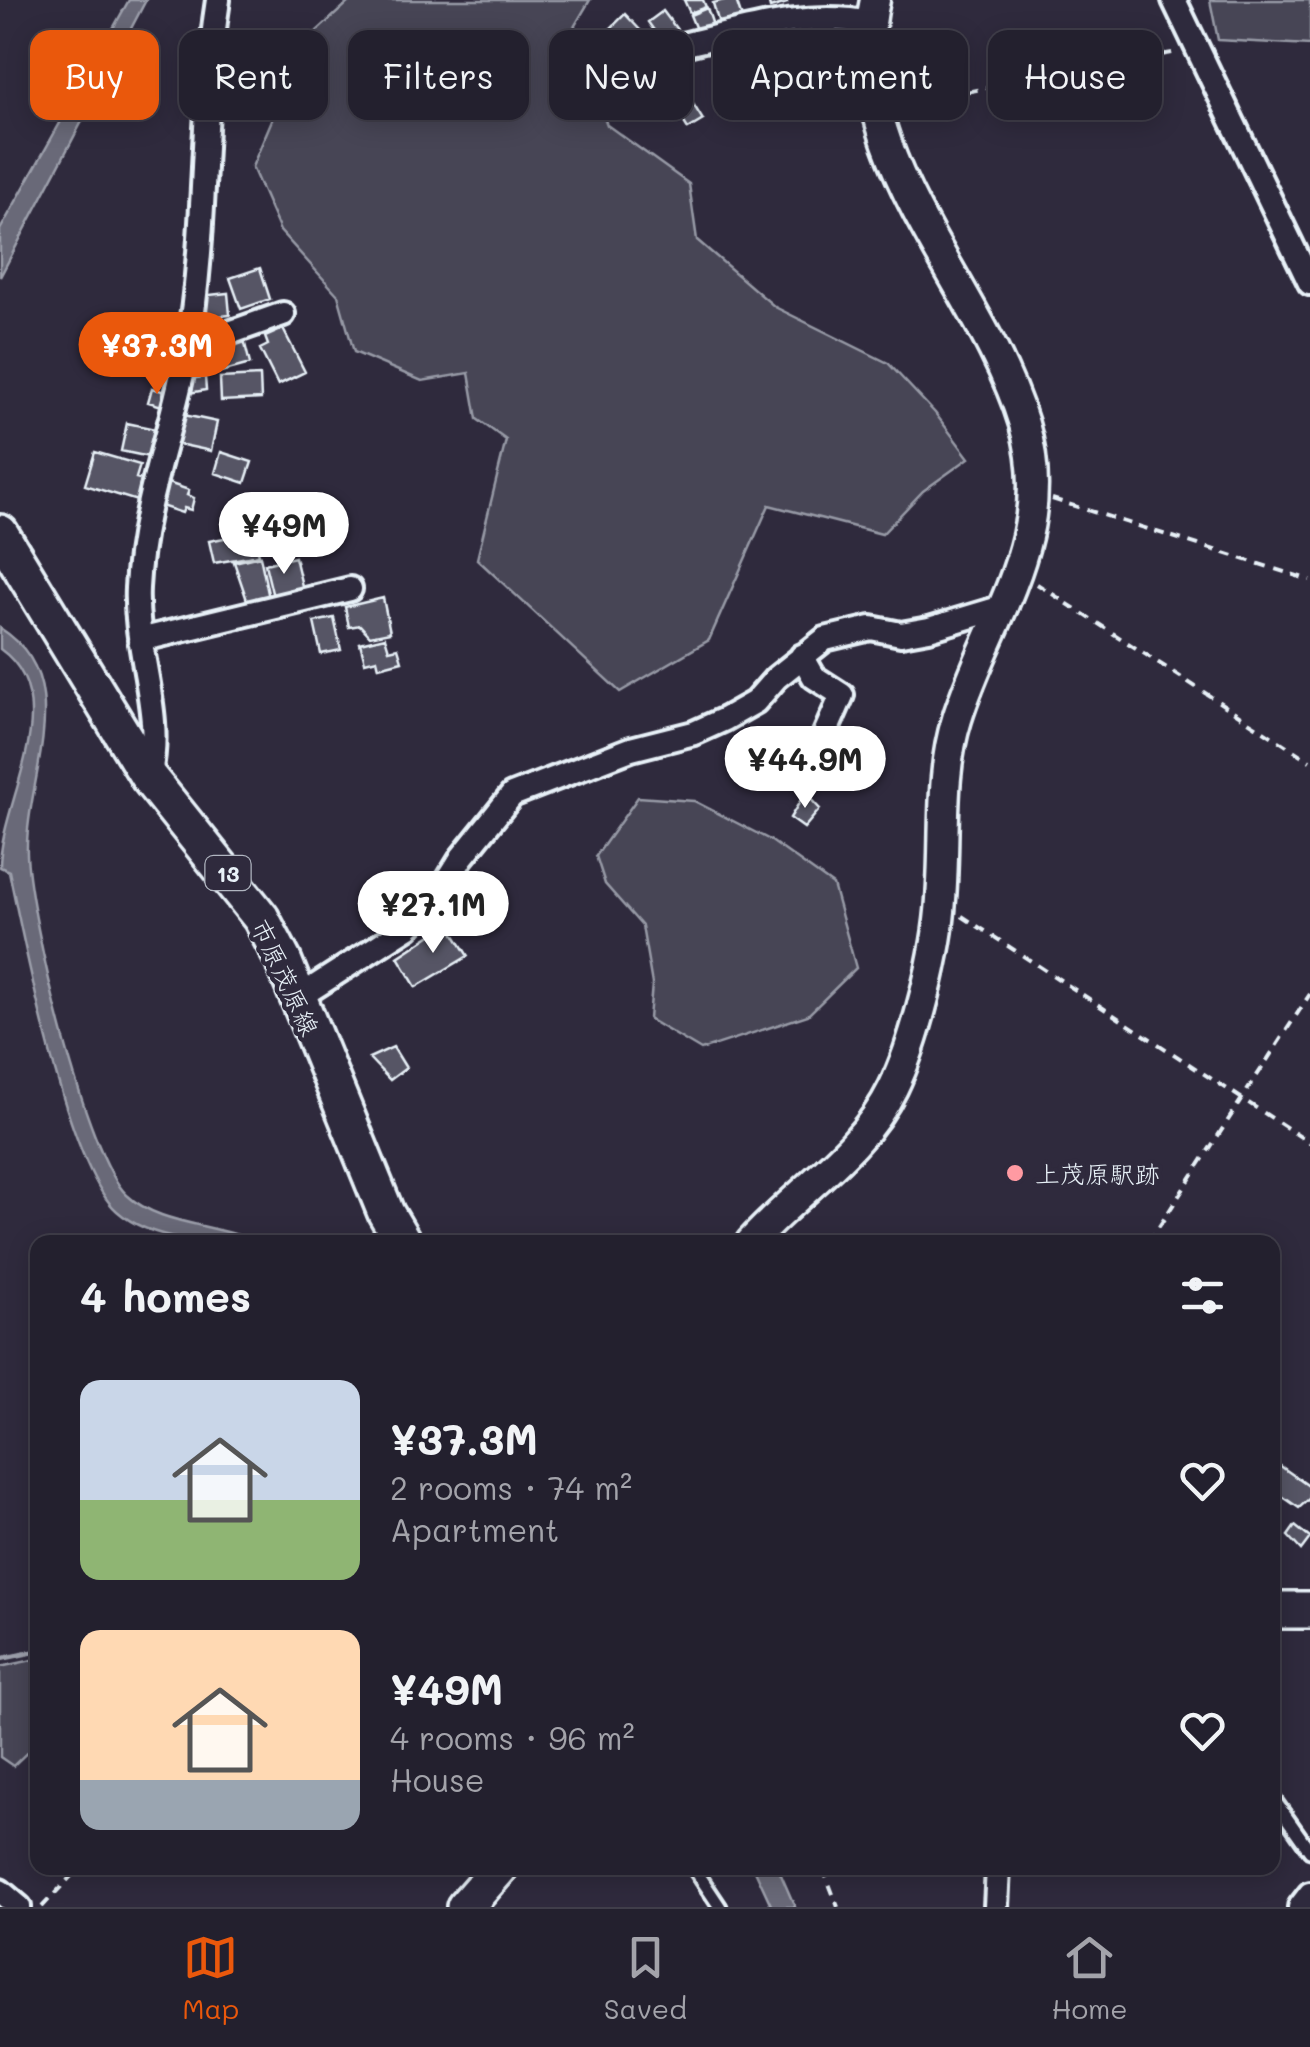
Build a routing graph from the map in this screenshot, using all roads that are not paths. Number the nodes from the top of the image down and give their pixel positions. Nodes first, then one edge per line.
1 (218, 0) edge
2 (1174, 0) edge
3 (872, 11) edge
4 (693, 42) edge
5 (1310, 283) edge
6 (282, 314) dead end
7 (187, 348) junction
8 (0, 533) edge
9 (350, 589) dead end
10 (1006, 606) junction
11 (140, 640) junction
12 (802, 656) junction
13 (807, 775) dead end
14 (149, 778) junction
15 (299, 997) junction
16 (399, 1235) edge
17 (758, 1235) edge
18 (1280, 1610) edge
19 (1310, 1610) edge
20 (1280, 1808) edge
21 (1310, 1851) edge
22 (493, 1875) edge
23 (699, 1875) edge
24 (998, 1875) edge
25 (0, 1891) edge
26 (1310, 1894) edge
27 (19, 1907) edge
28 (465, 1907) edge
29 (720, 1907) edge
30 (996, 1907) edge
31 (1300, 1907) edge

1 - 7 street
2 - 5 street
3 - 4 street
3 - 10 street
6 - 7 street
7 - 11 street
8 - 14 main road, 市原茂原線 / 13
9 - 11 street
10 - 12 street
10 - 17 street
11 - 14 street
12 - 13 street
12 - 15 street
14 - 15 main road, 市原茂原線 / 13
15 - 16 main road, 市原茂原線 / 13
18 - 19 main road
20 - 21 lane
22 - 28 main road
23 - 29 lane
24 - 30 street
25 - 27 street
26 - 31 street

